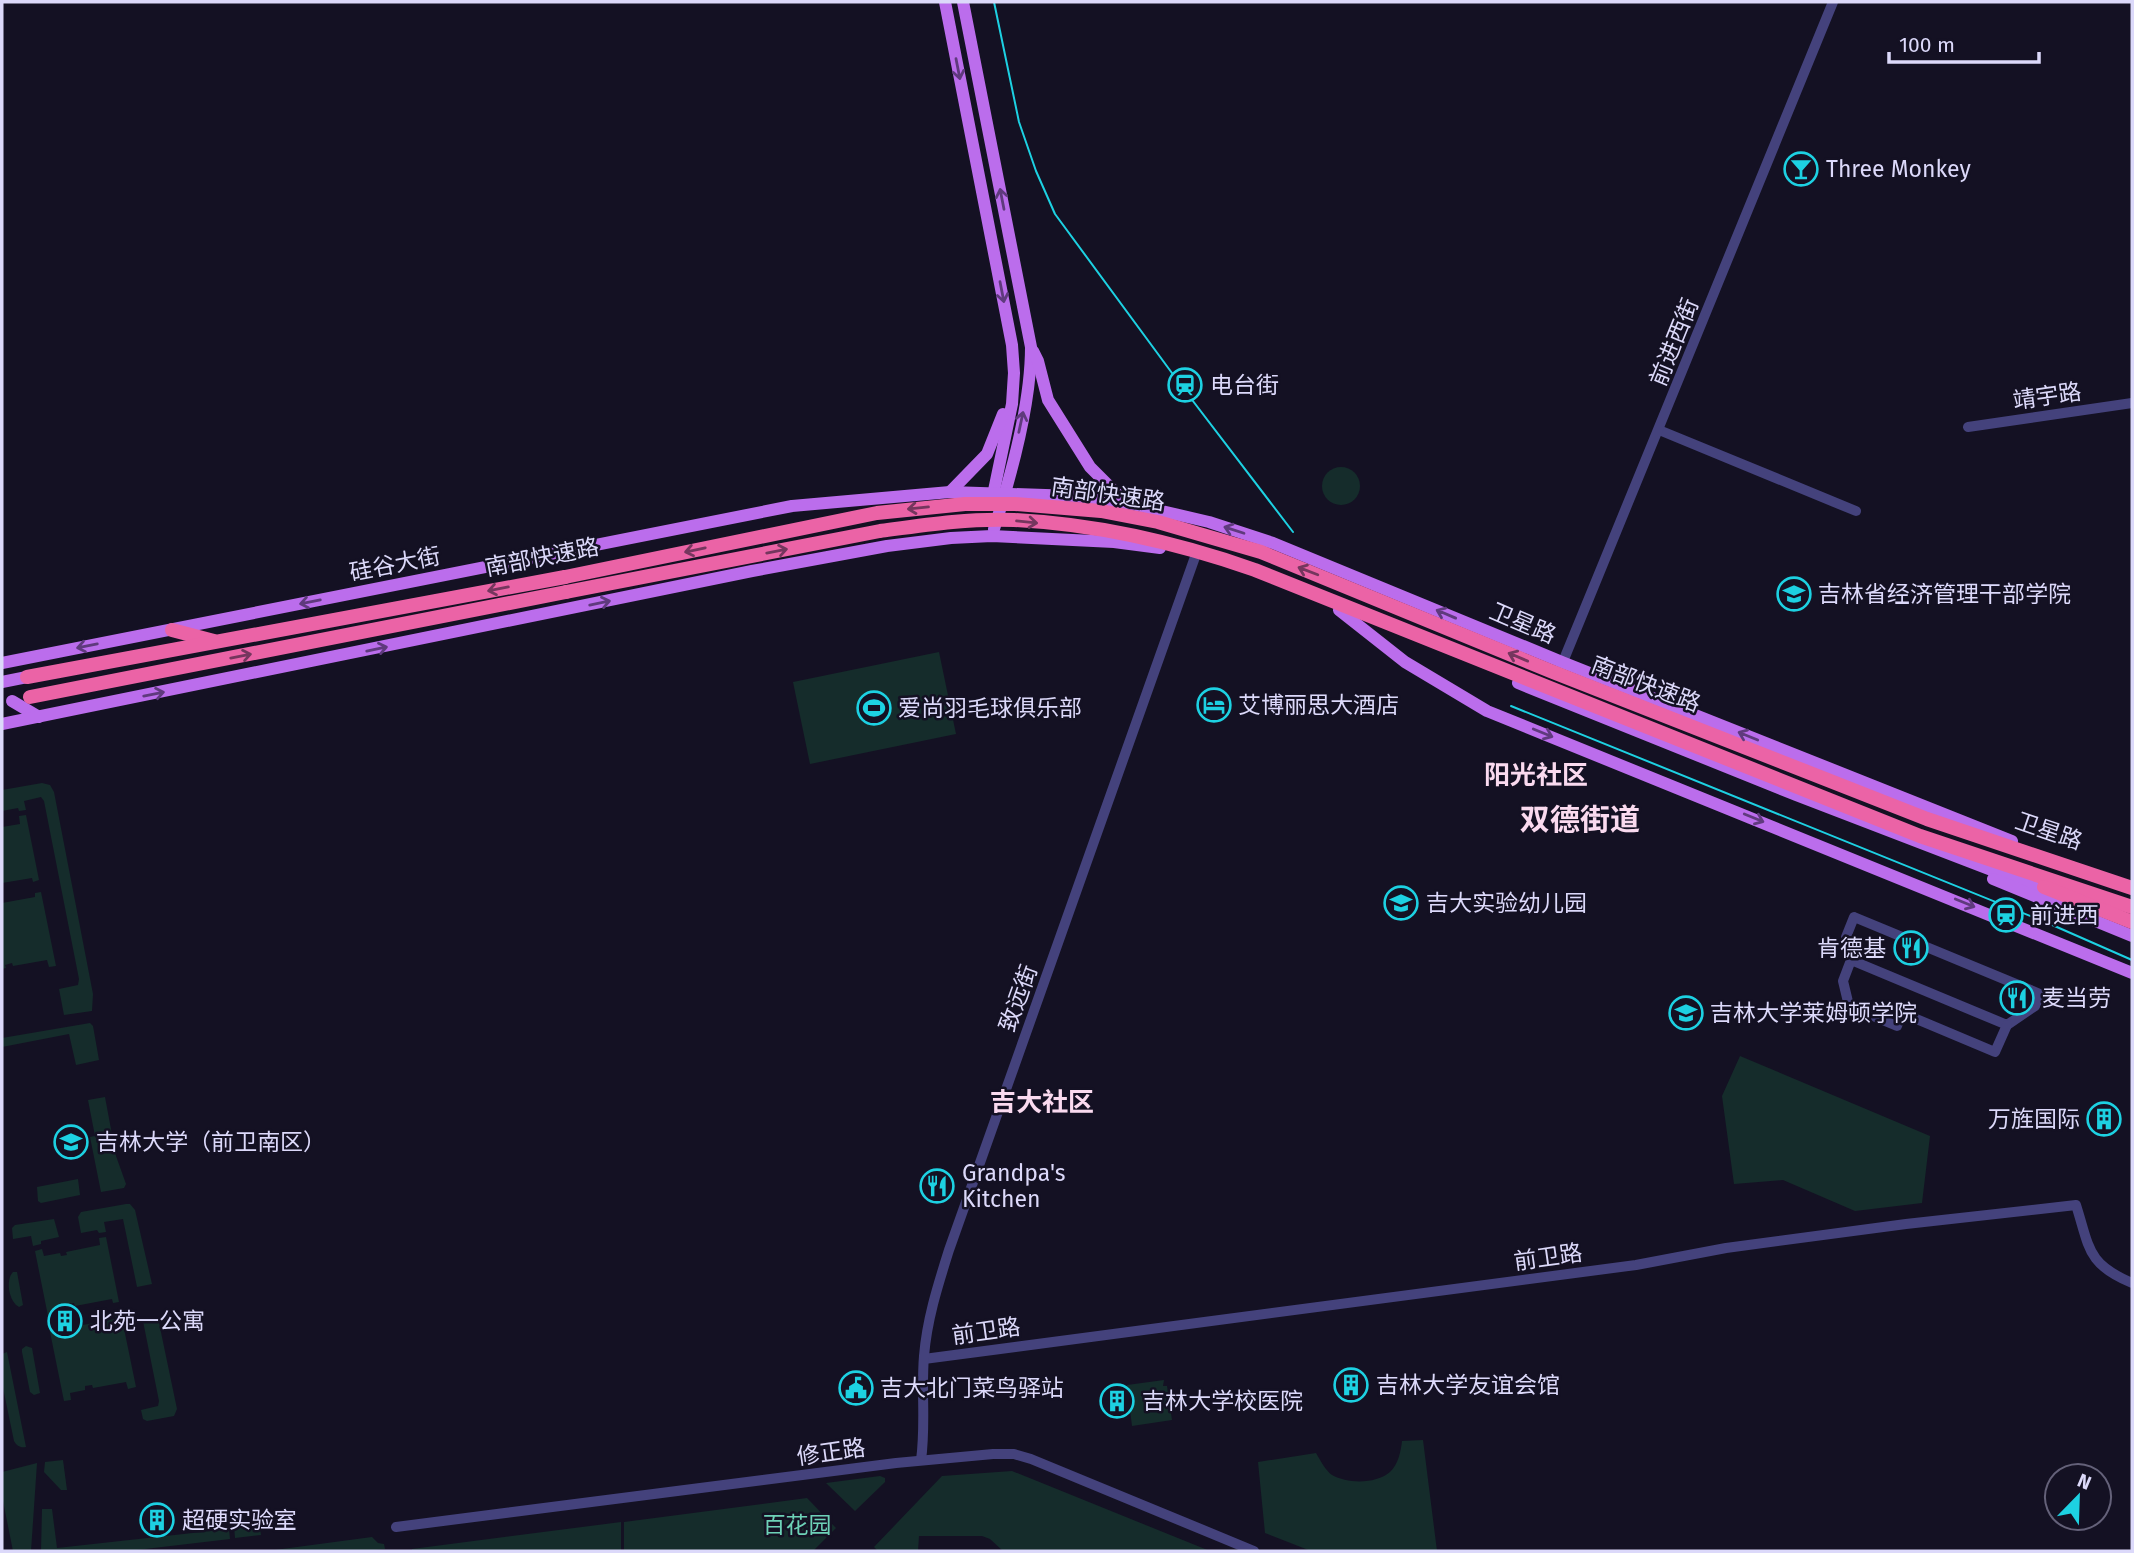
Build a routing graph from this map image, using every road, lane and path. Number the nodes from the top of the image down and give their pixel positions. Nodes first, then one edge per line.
1 (945, 2) edge
2 (963, 2) edge
3 (1833, 2) edge
4 (1031, 347) junction
5 (1014, 373) junction
6 (2132, 403) edge
7 (1968, 427) dead end
8 (1659, 430) junction
9 (950, 492) junction
10 (999, 494) junction
11 (1126, 503) junction
12 (1856, 511) dead end
13 (992, 536) junction
14 (1195, 557) junction
15 (1339, 610) junction
16 (172, 630) junction
17 (219, 642) junction
18 (1562, 662) junction
19 (2, 663) edge
20 (27, 677) joint
21 (2, 682) edge
22 (1549, 695) junction
23 (30, 697) joint
24 (7, 702) edge
25 (39, 717) junction
26 (2, 724) edge
27 (1796, 795) junction
28 (1920, 836) junction
29 (2132, 881) edge
30 (2132, 888) edge
31 (2132, 906) edge
32 (2132, 916) edge
33 (2132, 922) edge
34 (2132, 936) edge
35 (1852, 960) junction
36 (2132, 972) edge
37 (2007, 1025) junction
38 (2132, 1283) edge
39 (924, 1359) junction
40 (921, 1460) junction
41 (396, 1527) dead end
42 (1254, 1551) edge

1 -> 5 main road
4 -> 2 main road
3 - 8 street, 前进西街
10 -> 4 main road
4 - 11 main road
5 - 9 main road
5 - 10 main road
6 - 7 street, 靖宇路
8 - 12 street
8 - 18 street, 前进西街
9 - 10 main road, 硅谷大街
9 -> 16 main road, 硅谷大街
10 - 11 main road, 卫星路
10 - 13 main road
18 -> 11 main road, 卫星路
13 - 14 main road
25 -> 13 main road
14 - 15 main road
14 - 39 street, 致远街
15 - 22 main road
15 -> 36 main road
16 - 17 highway
16 -> 19 main road, 硅谷大街
17 - 20 highway, 南部快速路
30 -> 17 highway, 南部快速路, bridge
18 - 22 street, 前进西街
29 -> 18 main road, 卫星路
20 - 21 main road
22 - 27 main road
23 - 24 main road
23 -> 28 highway, 南部快速路, bridge
24 - 25 main road
25 - 26 main road
27 - 32 main road
27 - 34 main road
28 - 31 highway, 南部快速路, bridge
28 - 33 highway, bridge
35 - 37 street
35 - 37 street
35 - 37 street
38 - 39 street, 前卫路
39 - 40 street, 致远街
40 - 41 street, 修正路
40 - 42 street, 修正路

